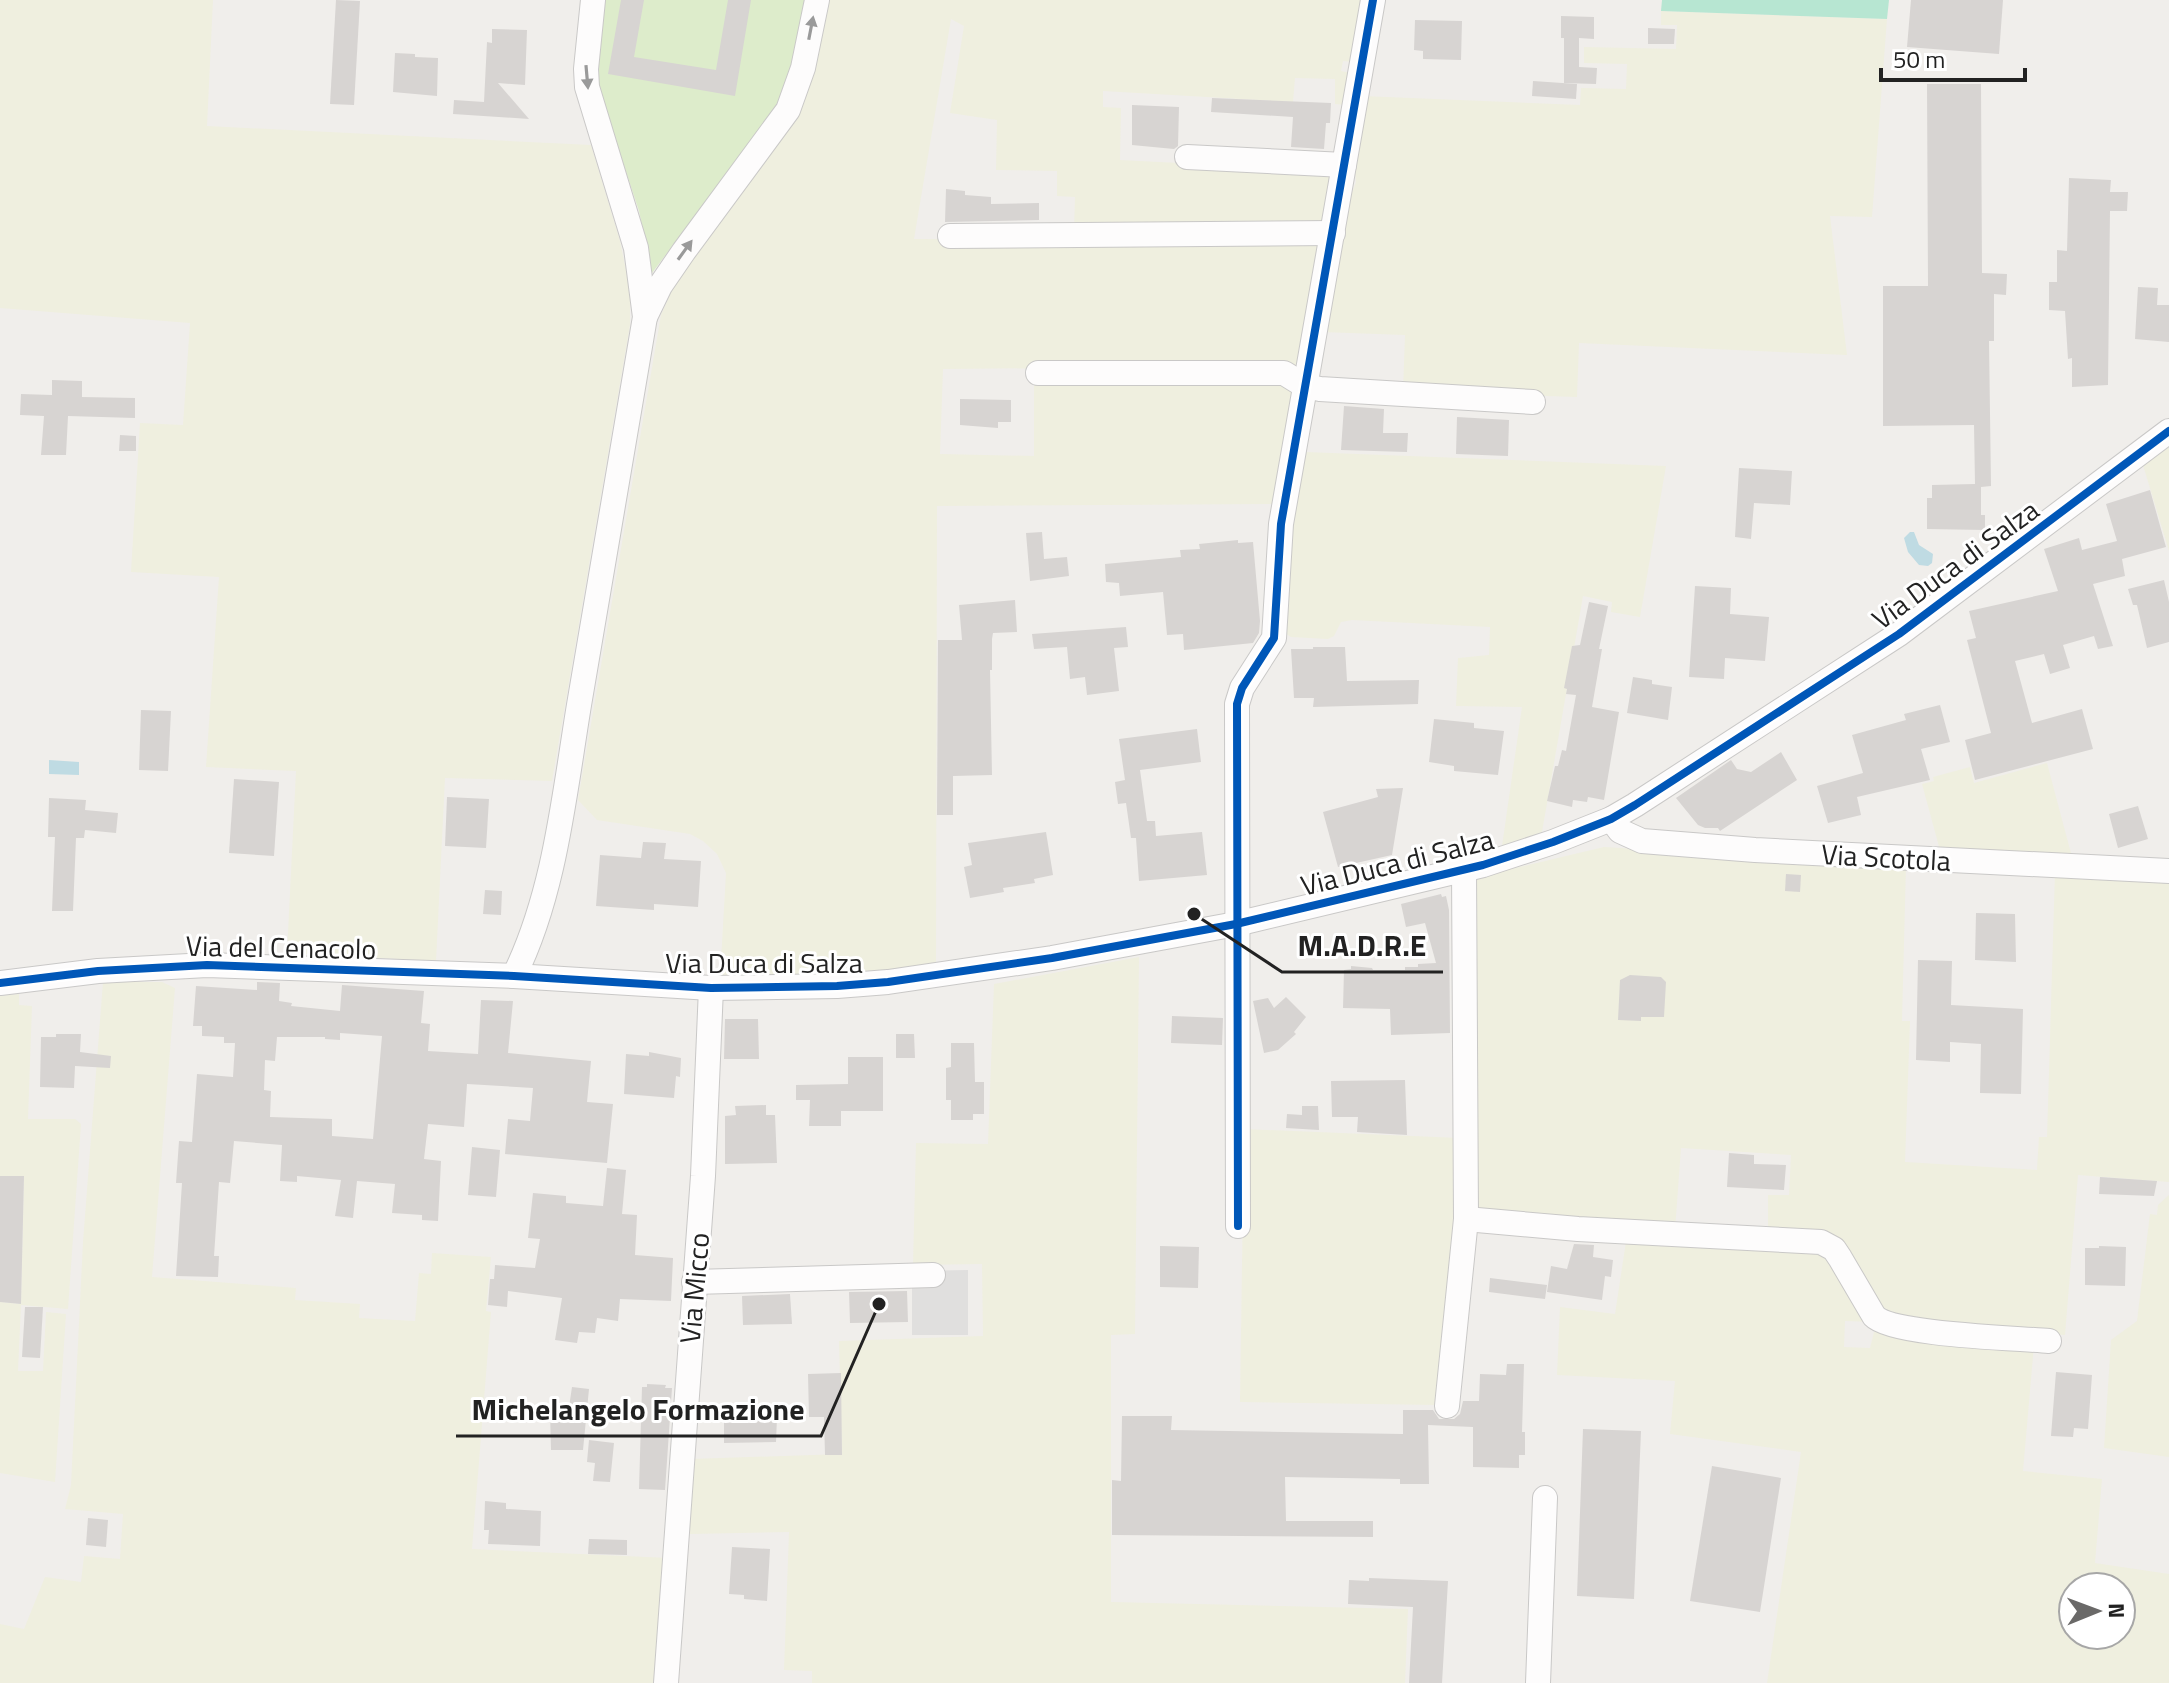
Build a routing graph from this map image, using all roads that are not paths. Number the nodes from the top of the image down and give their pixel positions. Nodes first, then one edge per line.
1 (593, 0) edge
2 (817, 0) edge
3 (1373, 0) edge
4 (1187, 157) dead end
5 (1344, 165) junction
6 (1333, 233) junction
7 (950, 236) dead end
8 (645, 317) junction
9 (1038, 373) dead end
10 (1305, 386) junction
11 (1533, 402) dead end
12 (2169, 431) edge
13 (1611, 819) junction
14 (1464, 869) junction
15 (2169, 871) edge
16 (1236, 924) junction
17 (514, 976) junction
18 (0, 983) edge
19 (711, 988) junction
20 (1466, 1219) junction
21 (1238, 1226) dead end
22 (933, 1275) dead end
23 (694, 1282) junction
24 (2049, 1341) dead end
25 (1447, 1406) dead end
26 (1545, 1498) dead end
27 (666, 1683) edge
28 (1538, 1683) edge

1 -> 8 street
8 -> 2 street
3 - 5 street
4 - 5 street
5 - 6 street
6 - 7 street
6 - 10 street
8 - 17 street
9 - 10 street
10 - 11 street
10 - 16 street
12 - 13 street, Via Duca di Salza
13 - 14 street, Via Duca di Salza
13 - 15 street, Via Scotola
14 - 16 street, Via Duca di Salza
14 - 20 street
16 - 19 street, Via Duca di Salza
16 - 21 street
17 - 18 street, Via del Cenacolo
17 - 19 street, Via Duca di Salza
19 - 23 street, Via Micco
20 - 24 street
20 - 25 street
22 - 23 street
23 - 27 street, Via Micco
26 - 28 street

